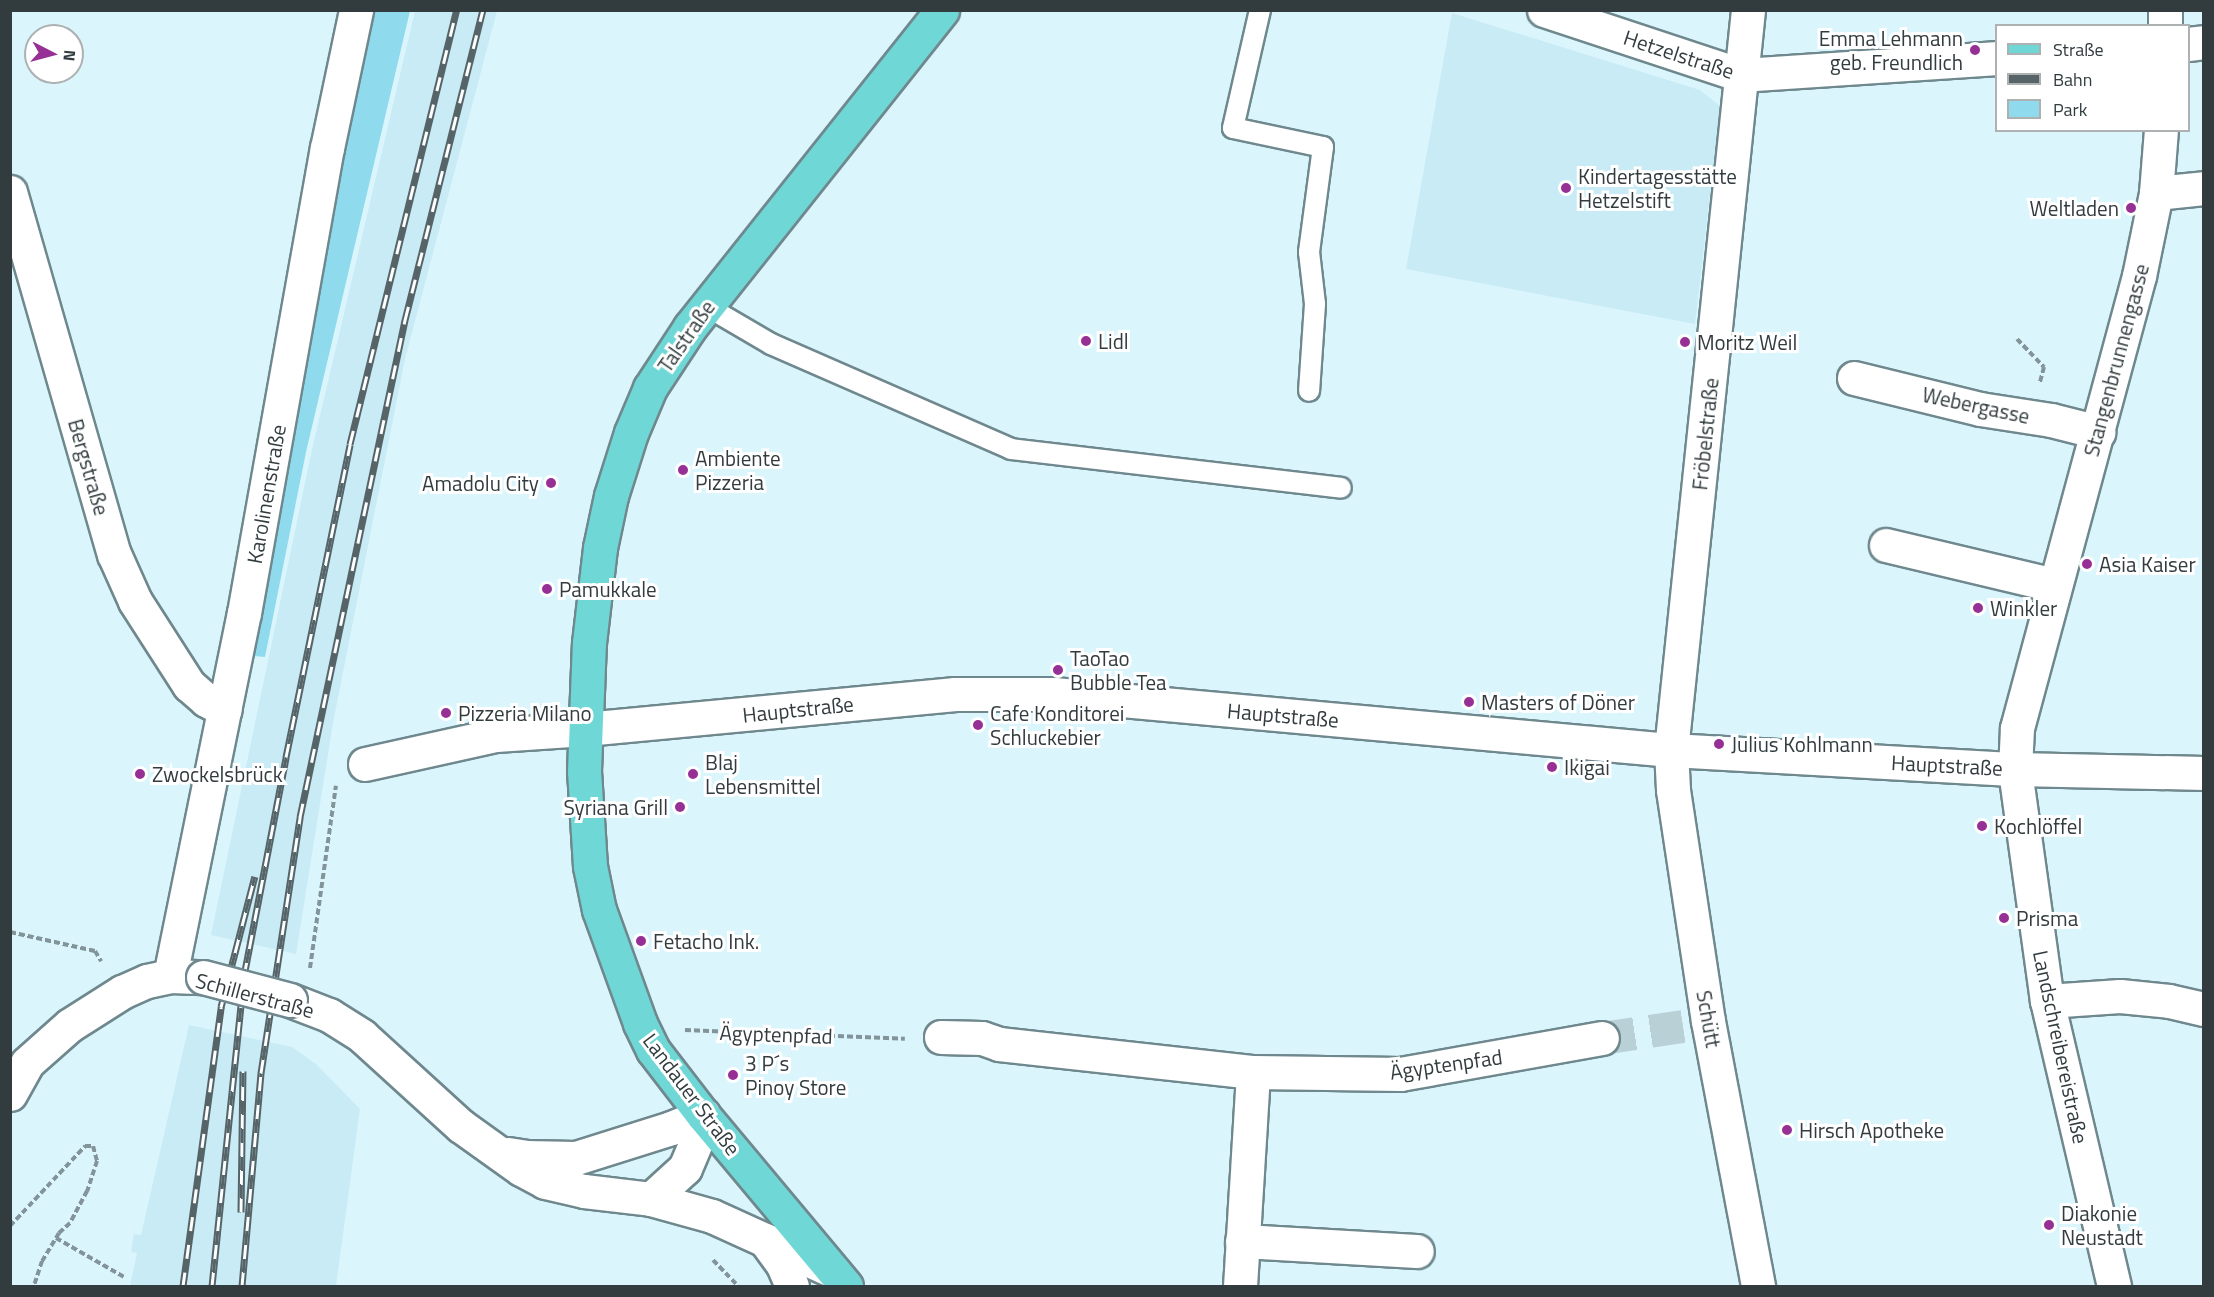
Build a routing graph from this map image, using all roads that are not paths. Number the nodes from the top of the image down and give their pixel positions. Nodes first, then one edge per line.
1 (356, 10) edge
2 (942, 10) edge
3 (1260, 10) edge
4 (1544, 10) edge
5 (1748, 10) edge
6 (1995, 58) edge
7 (1741, 75) junction
8 (2161, 132) edge
9 (2204, 188) edge
10 (10, 192) edge
11 (2156, 193) junction
12 (706, 306) junction
13 (1854, 378) dead end
14 (1309, 390) dead end
15 (2098, 432) junction
16 (1341, 488) dead end
17 (1886, 545) dead end
18 (2054, 585) junction
19 (225, 711) junction
20 (585, 729) junction
21 (1671, 750) junction
22 (365, 764) road end
23 (2015, 769) junction
24 (2204, 773) edge
25 (170, 976) junction
26 (2047, 1001) junction
27 (2204, 1009) edge
28 (927, 1038) road end
29 (1602, 1038) tunnel mouth
30 (19, 1064) edge
31 (1253, 1072) junction
32 (10, 1094) edge
33 (703, 1115) junction
34 (495, 1151) junction
35 (651, 1199) junction
36 (765, 1240) junction
37 (1242, 1241) junction
38 (1416, 1251) dead end
39 (835, 1281) edge
40 (792, 1287) edge
41 (1240, 1287) edge
42 (1758, 1287) edge
43 (2114, 1287) edge

1 - 19 street, Karolinenstraße
2 - 12 main road, Talstraße
3 - 14 lane
4 - 7 street, Hetzelstraße
5 - 7 street, Fröbelstraße
6 - 7 street, Hetzelstraße
7 - 21 street, Fröbelstraße
8 - 11 street, Stangenbrunnengasse
9 - 11 street
10 - 19 street, Bergstraße
11 - 15 street, Stangenbrunnengasse
12 - 16 lane
12 - 20 main road, Talstraße
13 - 15 street, Webergasse
15 - 18 street, Stangenbrunnengasse
17 - 18 street
18 - 23 street, Stangenbrunnengasse
19 - 25 street, Karolinenstraße
20 - 21 street, Hauptstraße
20 - 22 street, Hauptstraße
20 - 33 main road, Landauer Straße
21 - 23 street, Hauptstraße
21 - 42 street, Schütt
23 - 24 street, Hauptstraße
23 - 26 street, Landschreibereistraße
25 - 30 street, Schillerstraße
25 - 34 street, Schillerstraße, bridge
26 - 27 street
26 - 43 street, Landschreibereistraße
28 - 31 street, Ägyptenpfad
29 - 31 street, Ägyptenpfad
30 - 32 street, Schillerstraße
31 - 37 street
33 - 34 street, Schillerstraße
33 - 35 street
33 - 39 main road, Landauer Straße
34 - 35 street, Schillerstraße
35 - 36 street, Schillerstraße
36 - 39 street, Schillerstraße
36 - 40 street
37 - 38 street
37 - 41 street

